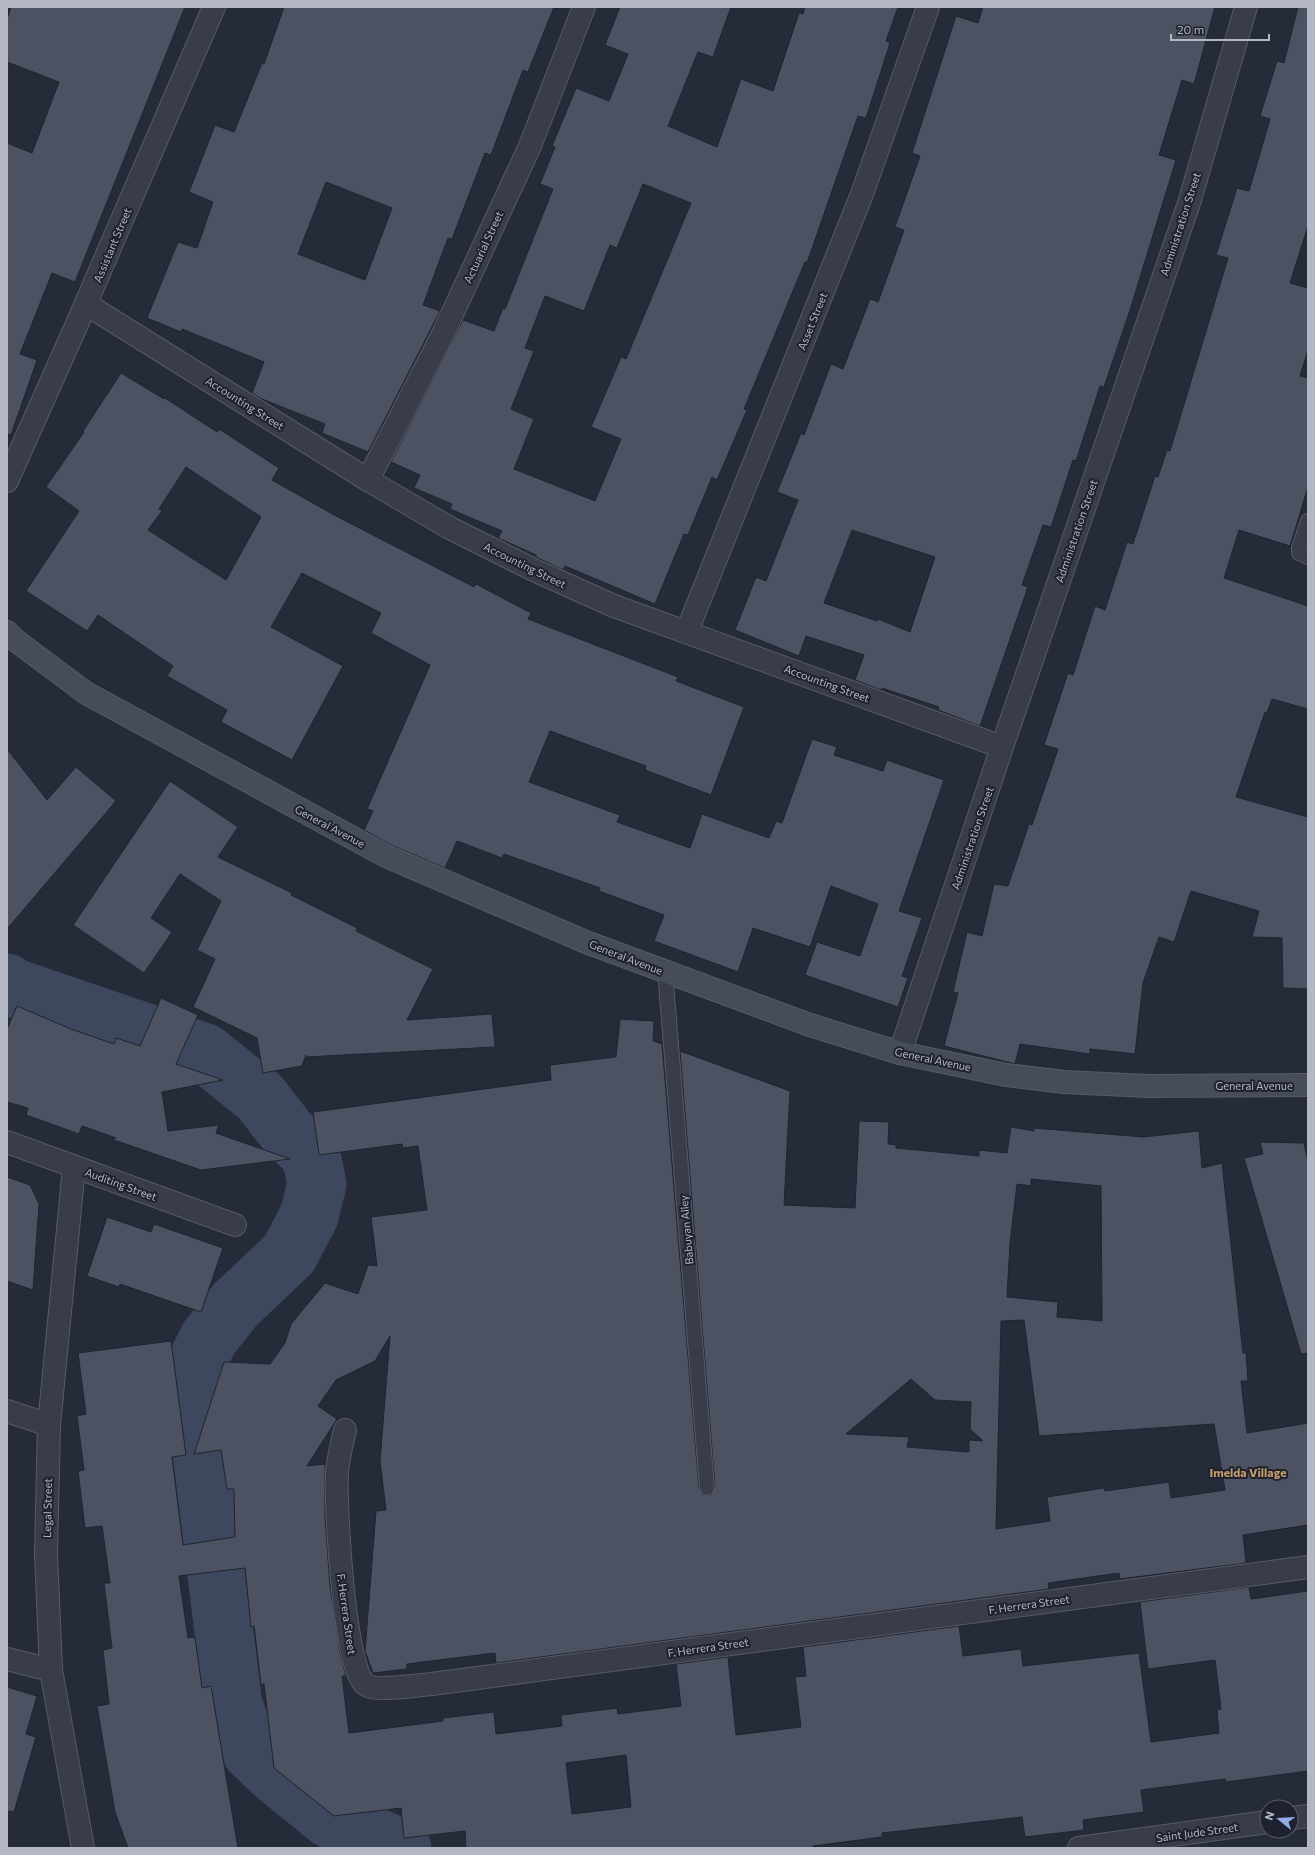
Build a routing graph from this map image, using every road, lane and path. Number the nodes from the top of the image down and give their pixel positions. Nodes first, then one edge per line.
1 (214, 7) edge
2 (584, 7) edge
3 (928, 7) edge
4 (1246, 7) edge
5 (86, 304) junction
6 (368, 480) junction
7 (7, 481) edge
8 (1308, 520) edge
9 (1308, 557) edge
10 (687, 631) junction
11 (10, 639) edge
12 (1002, 747) junction
13 (665, 971) junction
14 (900, 1053) junction
15 (1308, 1085) edge
16 (7, 1142) edge
17 (74, 1167) junction
18 (235, 1225) dead end
19 (7, 1411) edge
20 (49, 1425) junction
21 (344, 1430) dead end
22 (707, 1488) dead end
23 (1308, 1567) edge
24 (7, 1659) edge
25 (51, 1670) junction
26 (1259, 1823) edge
27 (82, 1848) edge
28 (1079, 1848) edge

1 - 5 street, Assistant Street
2 - 6 street, Actuarial Street
3 - 10 street, Asset Street
4 - 12 street, Administration Street
5 - 6 street, Accounting Street
5 - 7 street, Assistant Street
6 - 10 street, Accounting Street
8 - 9 lane
10 - 12 street, Accounting Street
11 - 13 street, General Avenue
12 - 14 street, Administration Street
13 - 14 street, General Avenue
13 - 22 lane, Babuyan Alley
14 - 15 street, General Avenue
16 - 17 street, Auditing Street
17 - 18 street, Auditing Street
17 - 20 street, Legal Street
19 - 20 street
20 - 25 street, Legal Street
21 - 23 street, F. Herrera Street
24 - 25 street
25 - 27 street, Legal Street
26 - 28 street, Saint Jude Street

